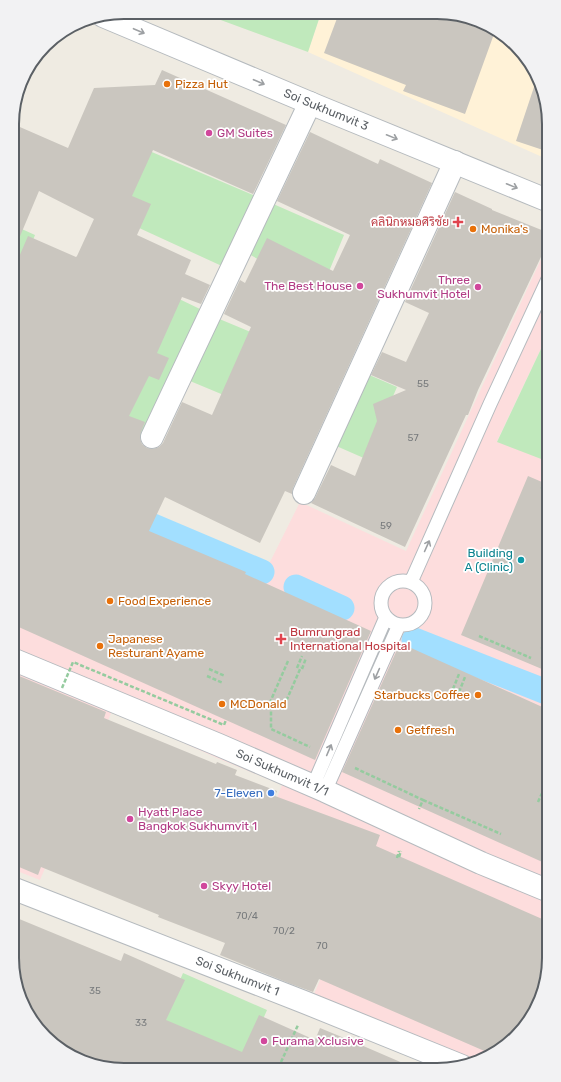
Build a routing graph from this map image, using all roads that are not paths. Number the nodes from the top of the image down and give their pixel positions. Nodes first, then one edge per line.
1 (112, 20) edge
2 (310, 103) junction
3 (455, 162) junction
4 (542, 198) edge
5 (542, 292) edge
6 (152, 437) dead end
7 (304, 493) dead end
8 (411, 582) junction
9 (386, 617) junction
10 (399, 625) junction
11 (19, 662) edge
12 (319, 788) junction
13 (542, 888) edge
14 (19, 892) edge
15 (452, 1062) edge

1 -> 2 street, Soi Sukhumvit 3
2 -> 3 street, Soi Sukhumvit 3
2 - 6 street
3 -> 4 street, Soi Sukhumvit 3
3 - 7 street
8 -> 5 lane
8 - 9 lane
8 - 10 lane
9 - 10 lane
12 -> 9 lane
10 -> 12 lane
11 - 12 street, Soi Sukhumvit 1/1
12 - 13 street, Soi Sukhumvit 1/1
14 - 15 street, Soi Sukhumvit 1

